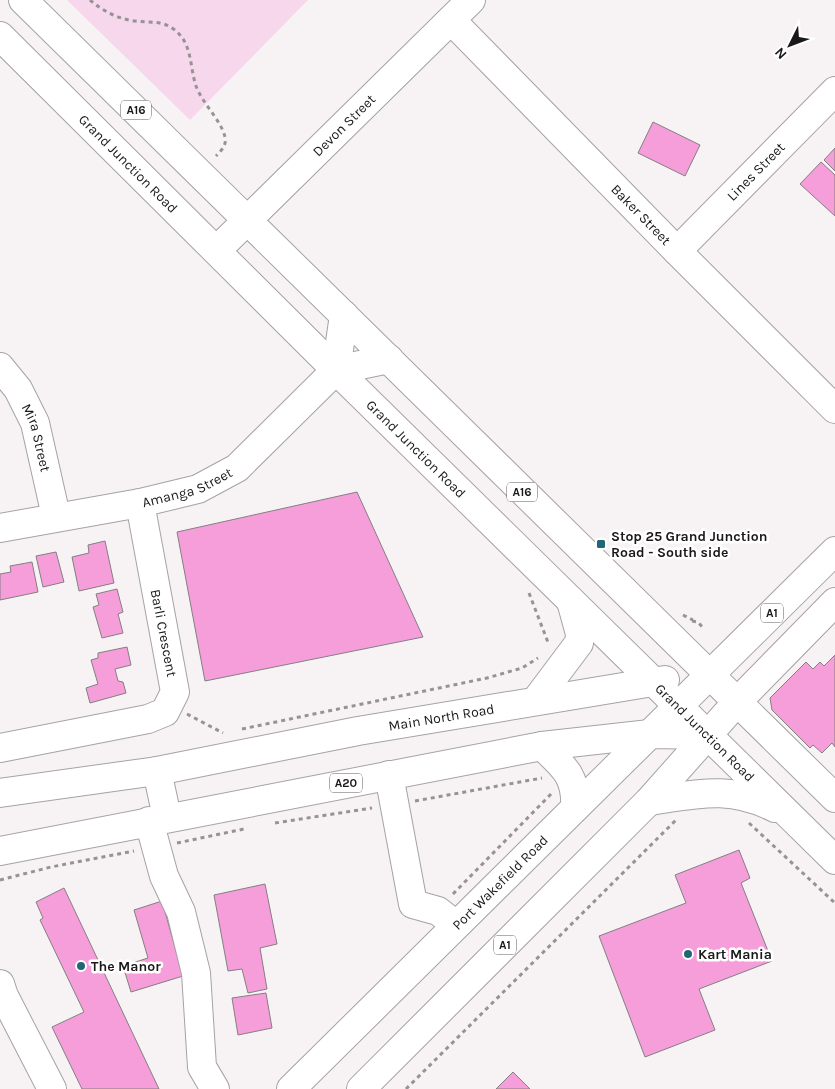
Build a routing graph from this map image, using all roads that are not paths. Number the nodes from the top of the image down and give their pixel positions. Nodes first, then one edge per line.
1 (23, 0) edge
2 (470, 0) edge
3 (451, 20) junction
4 (0, 36) edge
5 (835, 91) edge
6 (249, 220) junction
7 (217, 250) junction
8 (676, 251) junction
9 (344, 315) junction
10 (389, 359) junction
11 (0, 367) edge
12 (336, 370) junction
13 (835, 409) edge
14 (140, 503) junction
15 (56, 516) junction
16 (0, 528) edge
17 (835, 551) edge
18 (571, 600) junction
19 (835, 602) edge
20 (709, 676) junction
21 (652, 681) junction
22 (537, 699) junction
23 (737, 702) junction
24 (678, 706) junction
25 (650, 734) junction
26 (708, 735) junction
27 (542, 746) junction
28 (0, 748) edge
29 (158, 771) junction
30 (389, 775) junction
31 (0, 793) edge
32 (835, 798) edge
33 (649, 801) junction
34 (575, 808) junction
35 (787, 814) junction
36 (158, 819) junction
37 (0, 851) edge
38 (835, 860) edge
39 (447, 917) junction
40 (0, 984) edge
41 (306, 1084) edge
42 (52, 1089) edge
43 (215, 1089) edge
44 (361, 1089) edge

1 - 6 main road, A16
2 - 3 main road, Devon Street
3 - 6 main road, Devon Street
3 - 8 main road, Baker Street
4 - 7 main road, Grand Junction Road
5 - 8 main road, Lines Street
6 - 7 main road, Devon Street
6 - 9 main road, A16
7 - 12 main road, Grand Junction Road
8 - 13 main road, Baker Street
9 - 10 main road, A16
9 - 12 main road
10 - 12 main road
10 - 20 main road, A16
11 - 15 main road, Mira Street
12 - 14 main road, Amanga Street
12 - 18 main road, Grand Junction Road
14 - 15 main road, Amanga Street
14 - 28 main road, Barli Crescent
15 - 16 main road, Amanga Street
17 - 20 main road, A1
18 - 21 main road, Grand Junction Road
18 - 22 main road
19 - 23 main road, A1
20 - 21 main road, Main North Road
20 - 23 main road, A16
20 - 24 main road, Port Wakefield Road / A1
21 - 22 main road, Main North Road
21 - 24 main road, Grand Junction Road
22 - 29 main road, Main North Road
23 - 26 main road, A1
23 - 32 main road, A16
24 - 25 main road, Port Wakefield Road / A1
24 - 26 main road, Grand Junction Road
25 - 26 main road, A20
25 - 27 main road, A20
25 - 34 main road, Port Wakefield Road / A1
26 - 33 main road, A1
26 - 35 main road, Grand Junction Road
27 - 30 main road, A20
27 - 34 main road
29 - 31 main road, Main North Road
29 - 36 main road
30 - 36 main road, A20
30 - 39 main road
33 - 35 main road
33 - 44 main road, A1
34 - 39 main road, Port Wakefield Road / A1
35 - 38 main road, Grand Junction Road
36 - 37 main road, A20
36 - 43 main road
39 - 41 main road, Port Wakefield Road / A1
40 - 42 main road

